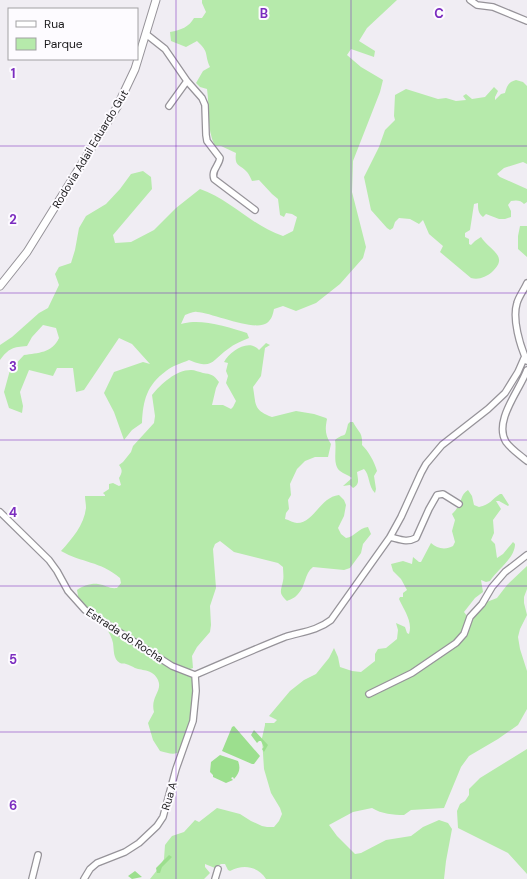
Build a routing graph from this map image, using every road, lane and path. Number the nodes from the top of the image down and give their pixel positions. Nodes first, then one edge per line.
1 (156, 0) edge
2 (470, 0) edge
3 (527, 21) edge
4 (146, 34) junction
5 (138, 59) edge
6 (138, 60) edge
7 (187, 81) junction
8 (169, 106) dead end
9 (255, 210) dead end
10 (527, 283) edge
11 (0, 286) edge
12 (526, 359) edge
13 (527, 370) edge
14 (527, 460) edge
15 (459, 504) dead end
16 (0, 512) edge
17 (390, 537) junction
18 (527, 555) edge
19 (195, 675) junction
20 (369, 694) dead end
21 (38, 855) dead end
22 (218, 869) dead end
23 (32, 879) edge
24 (84, 879) edge
25 (215, 879) edge

1 - 4 main road, Rodovia Adail Eduardo Gut
2 - 3 street
4 - 5 main road, Rodovia Adail Eduardo Gut
4 - 7 street
6 - 11 main road, Rodovia Adail Eduardo Gut
7 - 8 street
7 - 9 street
10 - 12 street
12 - 17 street
13 - 14 street
15 - 17 street
16 - 19 street, Estrada do Rocha
17 - 19 street
18 - 20 street
19 - 24 street, Rua A
21 - 23 street
22 - 25 street

